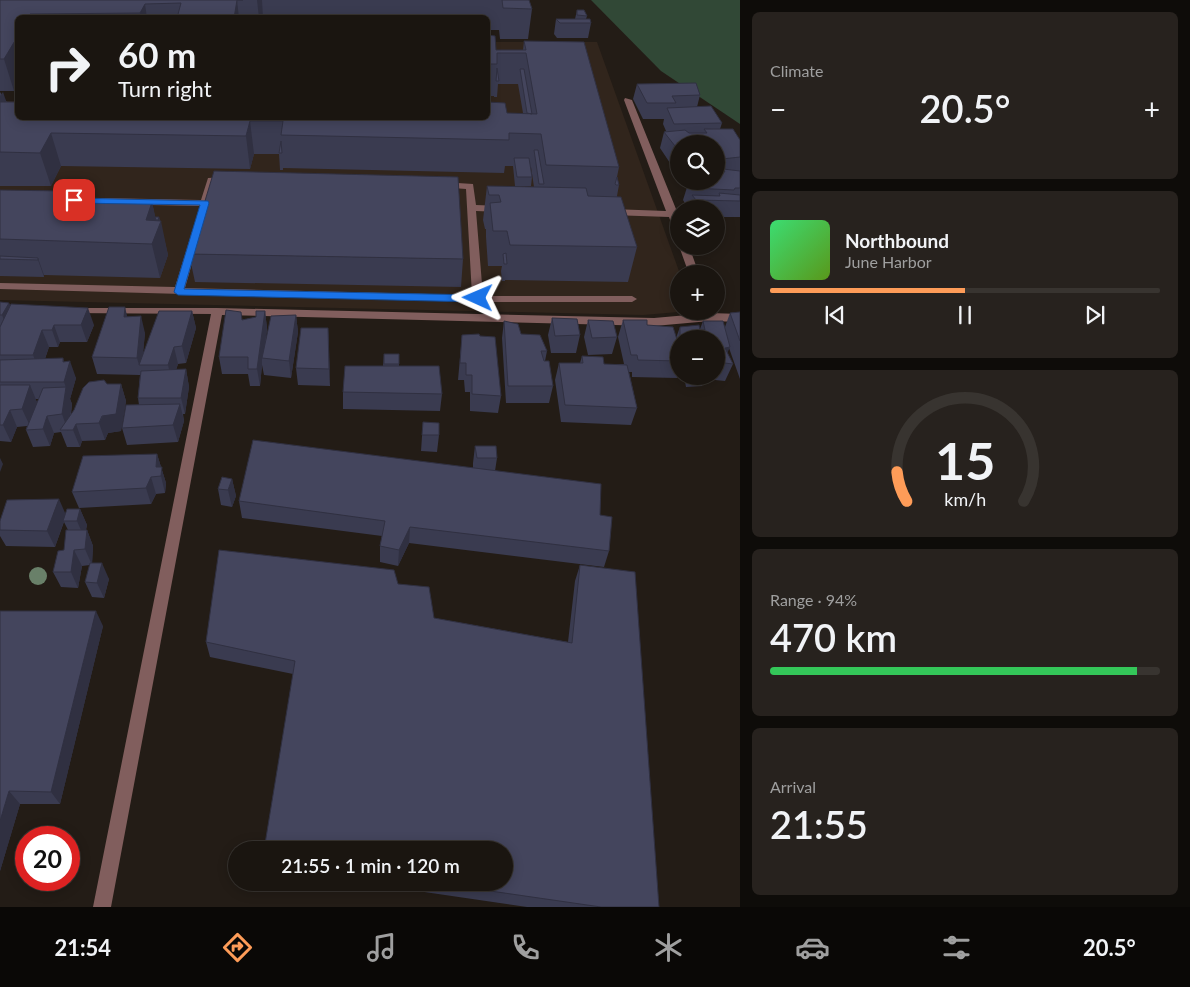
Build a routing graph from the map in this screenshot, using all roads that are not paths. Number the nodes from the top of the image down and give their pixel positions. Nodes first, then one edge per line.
1 (628, 100) dead end
2 (241, 180) edge
3 (430, 185) edge
4 (39, 200) edge
5 (204, 203) junction
6 (670, 206) edge
7 (471, 208) junction
8 (510, 210) edge
9 (598, 212) edge
10 (670, 214) edge
11 (0, 286) edge
12 (178, 292) junction
13 (478, 298) junction
14 (632, 299) dead end
15 (217, 311) junction
16 (59, 312) edge
17 (725, 316) edge
18 (740, 318) edge
19 (670, 320) edge
20 (102, 907) edge

1 - 6 street
2 - 5 street
3 - 7 street
4 - 5 street
5 - 12 street
7 - 8 street
7 - 13 street
9 - 10 street
11 - 12 street
12 - 13 street
13 - 14 street
15 - 16 street
15 - 19 street
15 - 20 street
17 - 18 street

